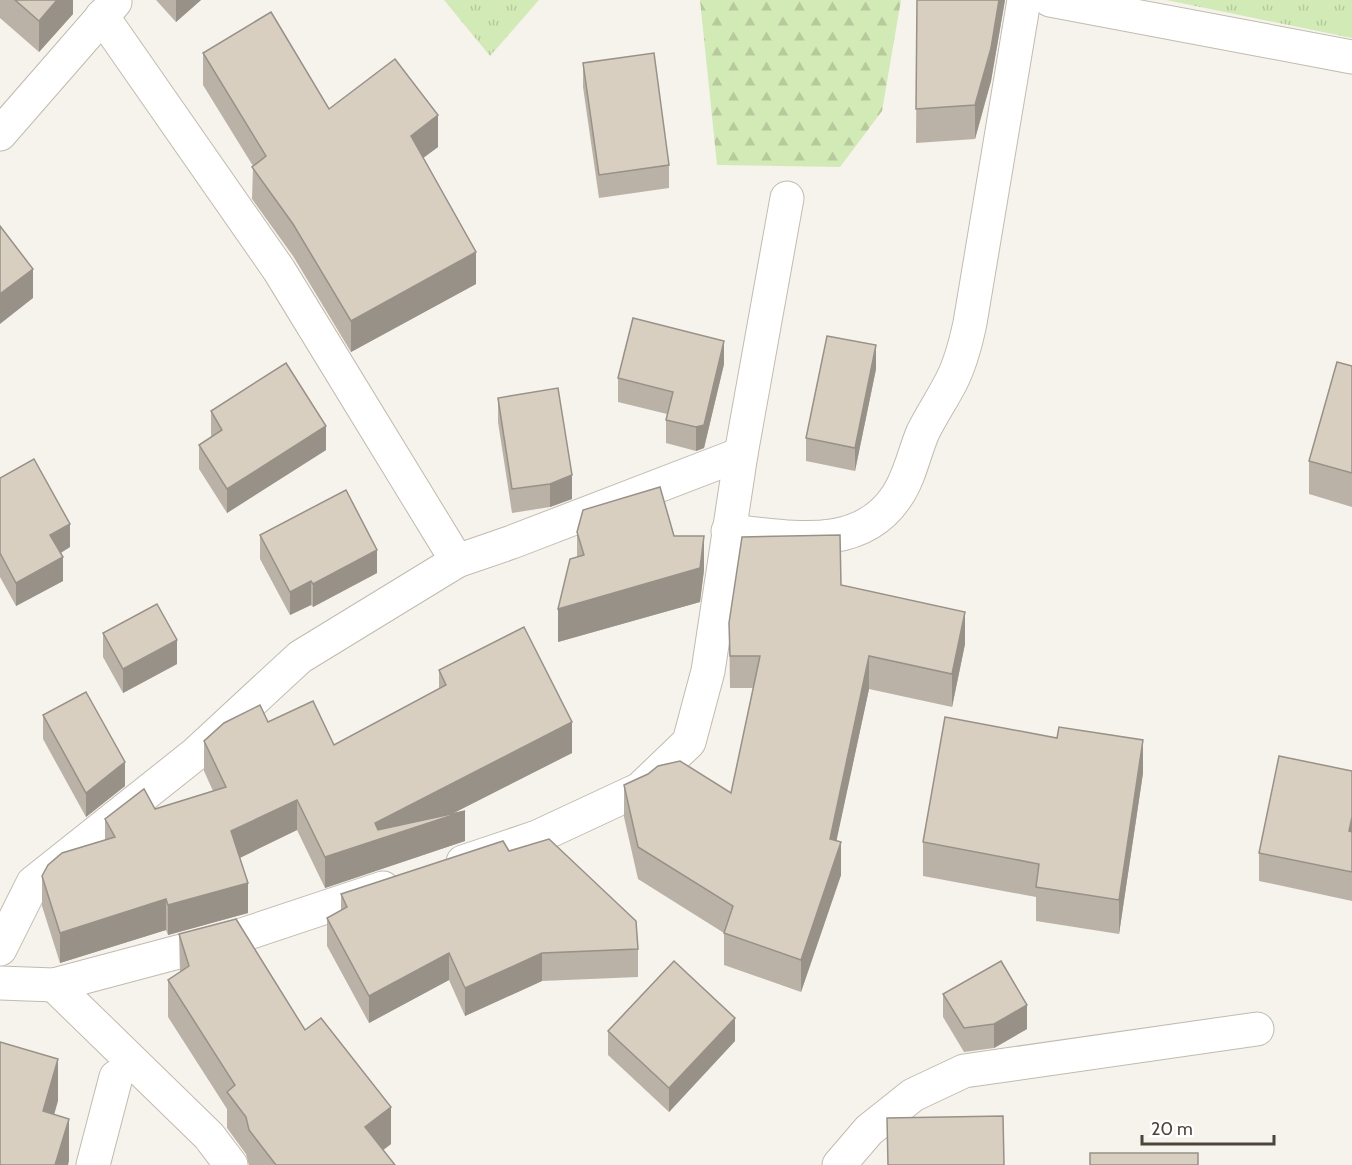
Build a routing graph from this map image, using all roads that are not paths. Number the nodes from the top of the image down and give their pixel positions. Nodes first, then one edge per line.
1 (1024, 0) edge
2 (1050, 0) edge
3 (109, 8) edge
4 (1352, 57) edge
5 (0, 134) edge
6 (787, 198) dead end
7 (741, 454) junction
8 (729, 531) junction
9 (457, 561) junction
10 (0, 949) edge
11 (0, 983) edge
12 (54, 985) junction
13 (1257, 1029) dead end
14 (116, 1077) dead end
15 (93, 1165) edge
16 (231, 1165) edge
17 (839, 1165) edge

1 - 8 street
2 - 4 street
3 - 5 street
3 - 9 street
6 - 7 street
7 - 8 street
7 - 9 street
8 - 12 street
9 - 10 street
11 - 12 street
12 - 16 street
13 - 17 street
14 - 15 street

